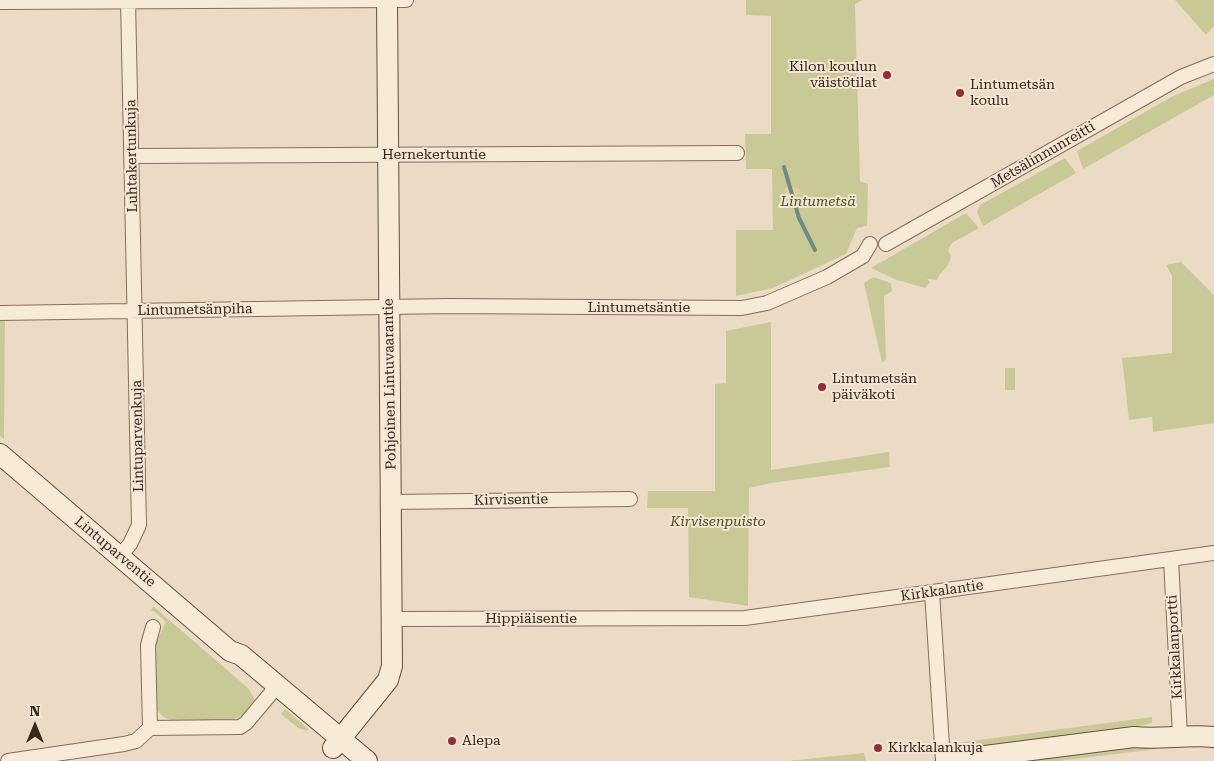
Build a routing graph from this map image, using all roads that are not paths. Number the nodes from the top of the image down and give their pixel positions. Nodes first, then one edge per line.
1 (387, 0) edge
2 (406, 0) edge
3 (128, 1) edge
4 (0, 2) edge
5 (1214, 54) edge
6 (1208, 66) edge
7 (737, 153) dead end
8 (132, 156) junction
9 (387, 156) junction
10 (870, 244) dead end
11 (886, 244) dead end
12 (390, 308) junction
13 (136, 311) junction
14 (0, 313) edge
15 (0, 454) edge
16 (630, 499) dead end
17 (392, 502) junction
18 (1214, 553) edge
19 (120, 556) junction
20 (1171, 559) junction
21 (932, 592) junction
22 (392, 619) junction
23 (669, 619) joint
24 (153, 627) dead end
25 (273, 690) junction
26 (1214, 724) edge
27 (150, 728) junction
28 (1180, 730) junction
29 (1214, 737) edge
30 (336, 743) junction
31 (8, 761) edge
32 (349, 761) edge
33 (367, 761) edge
34 (944, 761) edge

1 - 2 street
1 - 3 street
1 - 9 street, Pohjoinen Lintuvaarantie
3 - 4 street
3 - 8 street, Luhtakertunkuja
5 - 6 street, Metsälinnunreitti
6 - 11 street, Metsälinnunreitti
7 - 9 street, Hernekertuntie
8 - 9 street, Hernekertuntie
8 - 13 street, Luhtakertunkuja
9 - 12 street, Pohjoinen Lintuvaarantie
10 - 12 street, Lintumetsäntie
12 - 13 street, Lintumetsänpiha
12 - 17 street, Pohjoinen Lintuvaarantie
13 - 14 street, Lintumetsänpiha
13 - 19 street, Lintuparvenkuja
15 - 19 street, Lintuparventie
16 - 17 street, Kirvisentie
17 - 22 street, Pohjoinen Lintuvaarantie
18 - 20 street, Kirkkalantie
19 - 25 street, Lintuparventie
20 - 21 street, Kirkkalantie
20 - 28 street, Kirkkalanportti
21 - 23 street, Kirkkalantie
21 - 34 street
22 - 23 street, Hippiäisentie
22 - 30 street, Pohjoinen Lintuvaarantie
24 - 27 street
25 - 27 street
25 - 30 street, Lintuparventie
26 - 28 street
27 - 31 street
28 - 29 street
28 - 34 street
30 - 32 street, Lintuparventie
30 - 33 street, Lintuparventie

